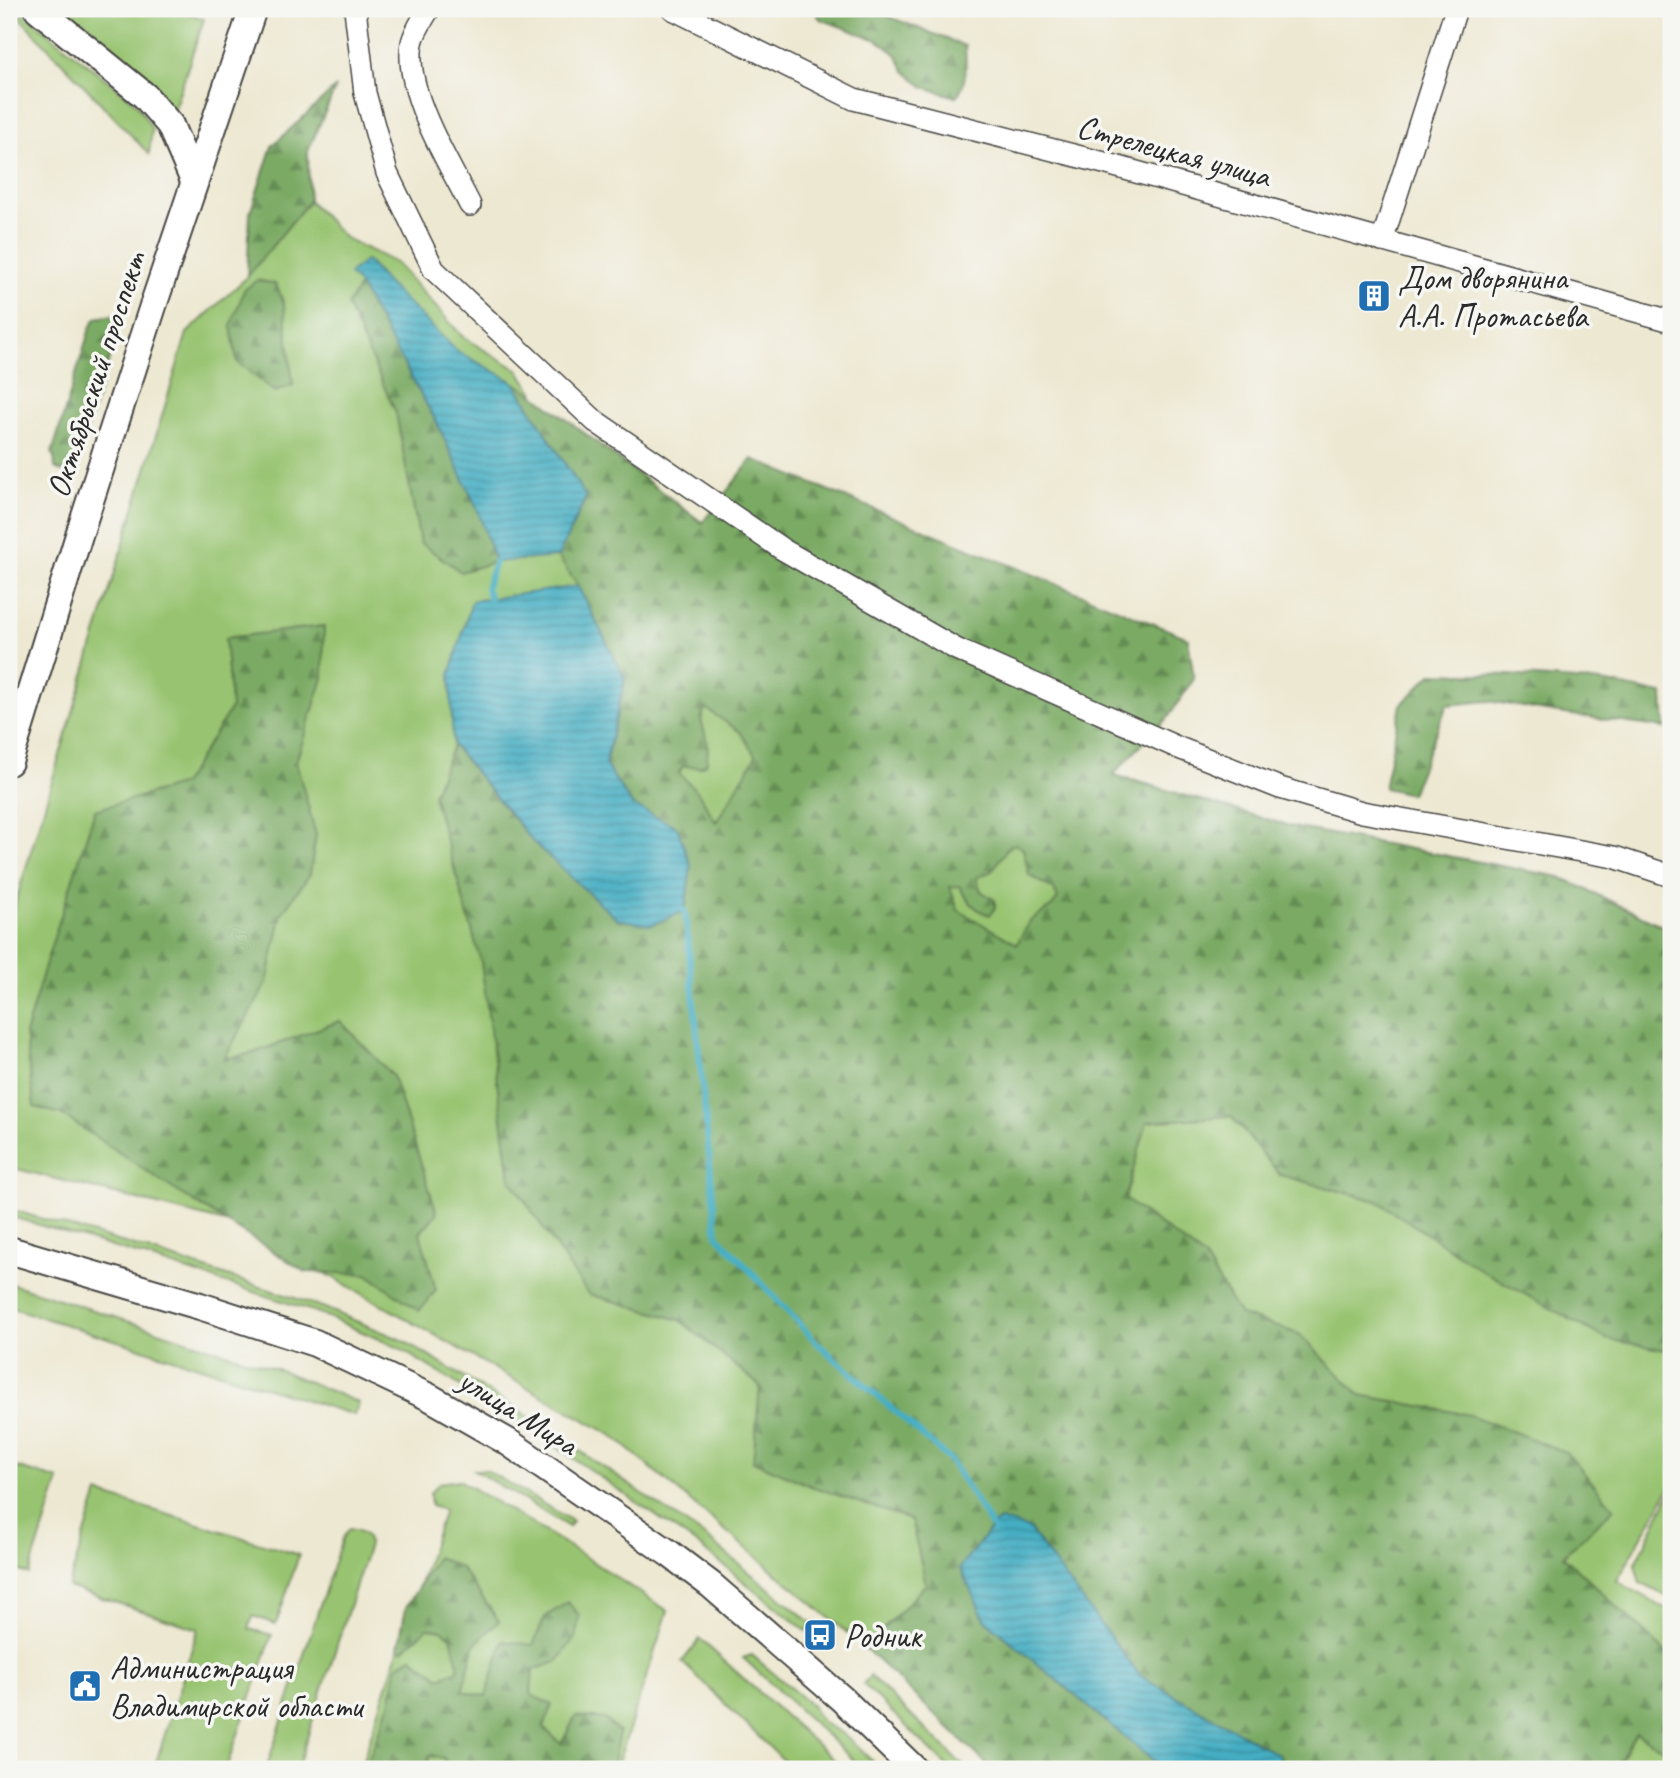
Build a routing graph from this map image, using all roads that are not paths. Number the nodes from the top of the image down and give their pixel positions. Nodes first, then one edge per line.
1 (38, 9) edge
2 (355, 9) edge
3 (429, 9) edge
4 (673, 9) edge
5 (1456, 9) edge
6 (253, 10) edge
7 (194, 181) junction
8 (471, 205) dead end
9 (1382, 241) junction
10 (1671, 321) edge
11 (9, 762) edge
12 (1671, 876) edge
13 (9, 1250) edge
14 (914, 1769) edge

1 - 7 main road
2 - 12 street
3 - 8 street
4 - 9 street, Стрелецкая улица
5 - 9 street
6 - 7 main road, Октябрьский проспект
7 - 11 main road, Октябрьский проспект
9 - 10 street, Стрелецкая улица
13 - 14 main road, улица Мира

